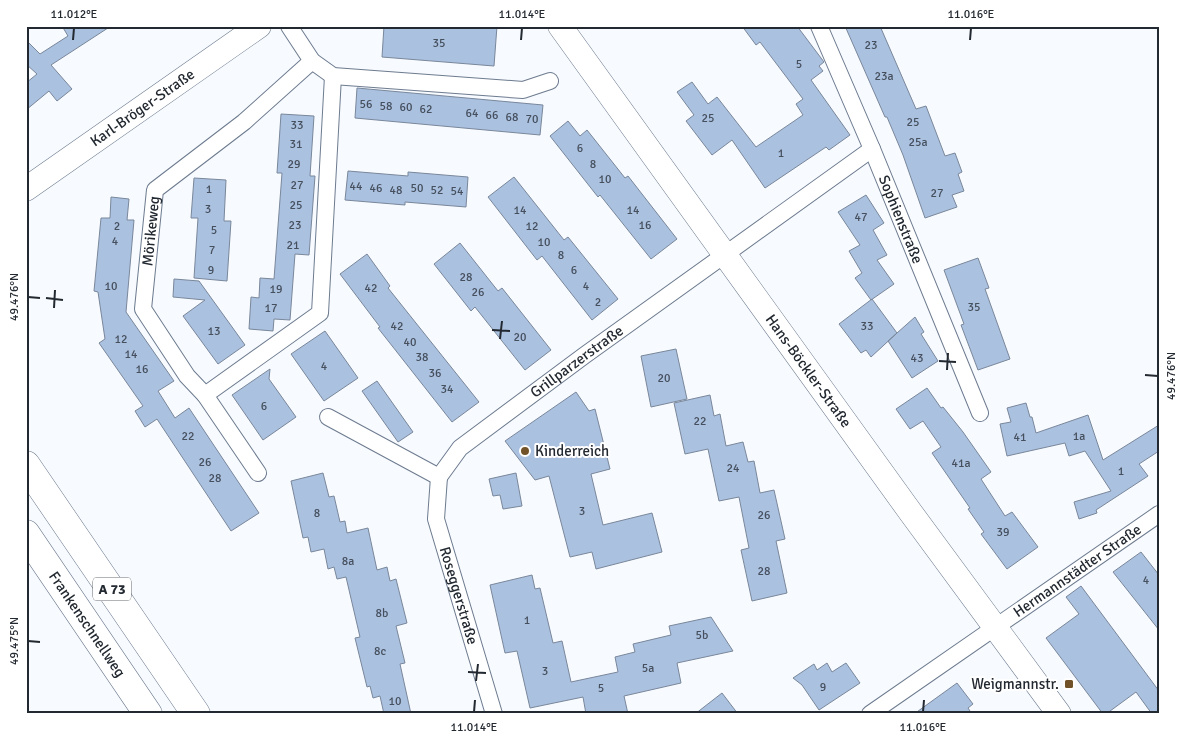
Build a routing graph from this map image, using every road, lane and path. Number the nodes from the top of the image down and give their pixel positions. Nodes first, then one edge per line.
1 (259, 26) edge
2 (290, 26) edge
3 (560, 26) edge
4 (819, 26) edge
5 (312, 61) junction
6 (333, 76) junction
7 (550, 81) dead end
8 (872, 149) junction
9 (26, 189) edge
10 (724, 255) junction
11 (205, 395) junction
12 (980, 413) dead end
13 (328, 416) dead end
14 (26, 465) edge
15 (258, 473) dead end
16 (439, 477) junction
17 (1159, 514) edge
18 (26, 534) edge
19 (995, 626) junction
20 (148, 714) edge
21 (196, 714) edge
22 (494, 714) edge
23 (870, 714) edge
24 (1059, 714) edge

1 - 9 main road, Karl-Bröger-Straße
2 - 5 street
3 - 10 main road, Hans-Böckler-Straße
4 - 8 street, Sophienstraße
5 - 6 street
5 - 11 street, Mörikeweg
6 - 7 street
6 - 11 street
8 - 10 street, Grillparzerstraße
8 - 12 street, Sophienstraße
10 - 16 street, Grillparzerstraße
10 - 19 main road, Hans-Böckler-Straße
11 - 15 street, Mörikeweg
13 - 16 street
14 - 21 highway, A 73
16 - 22 street, Roseggerstraße
17 - 19 street, Hermannstädter Straße
18 - 20 highway, Frankenschnellweg / A 73
19 - 23 street, Hermannstädter Straße
19 - 24 main road, Hans-Böckler-Straße

